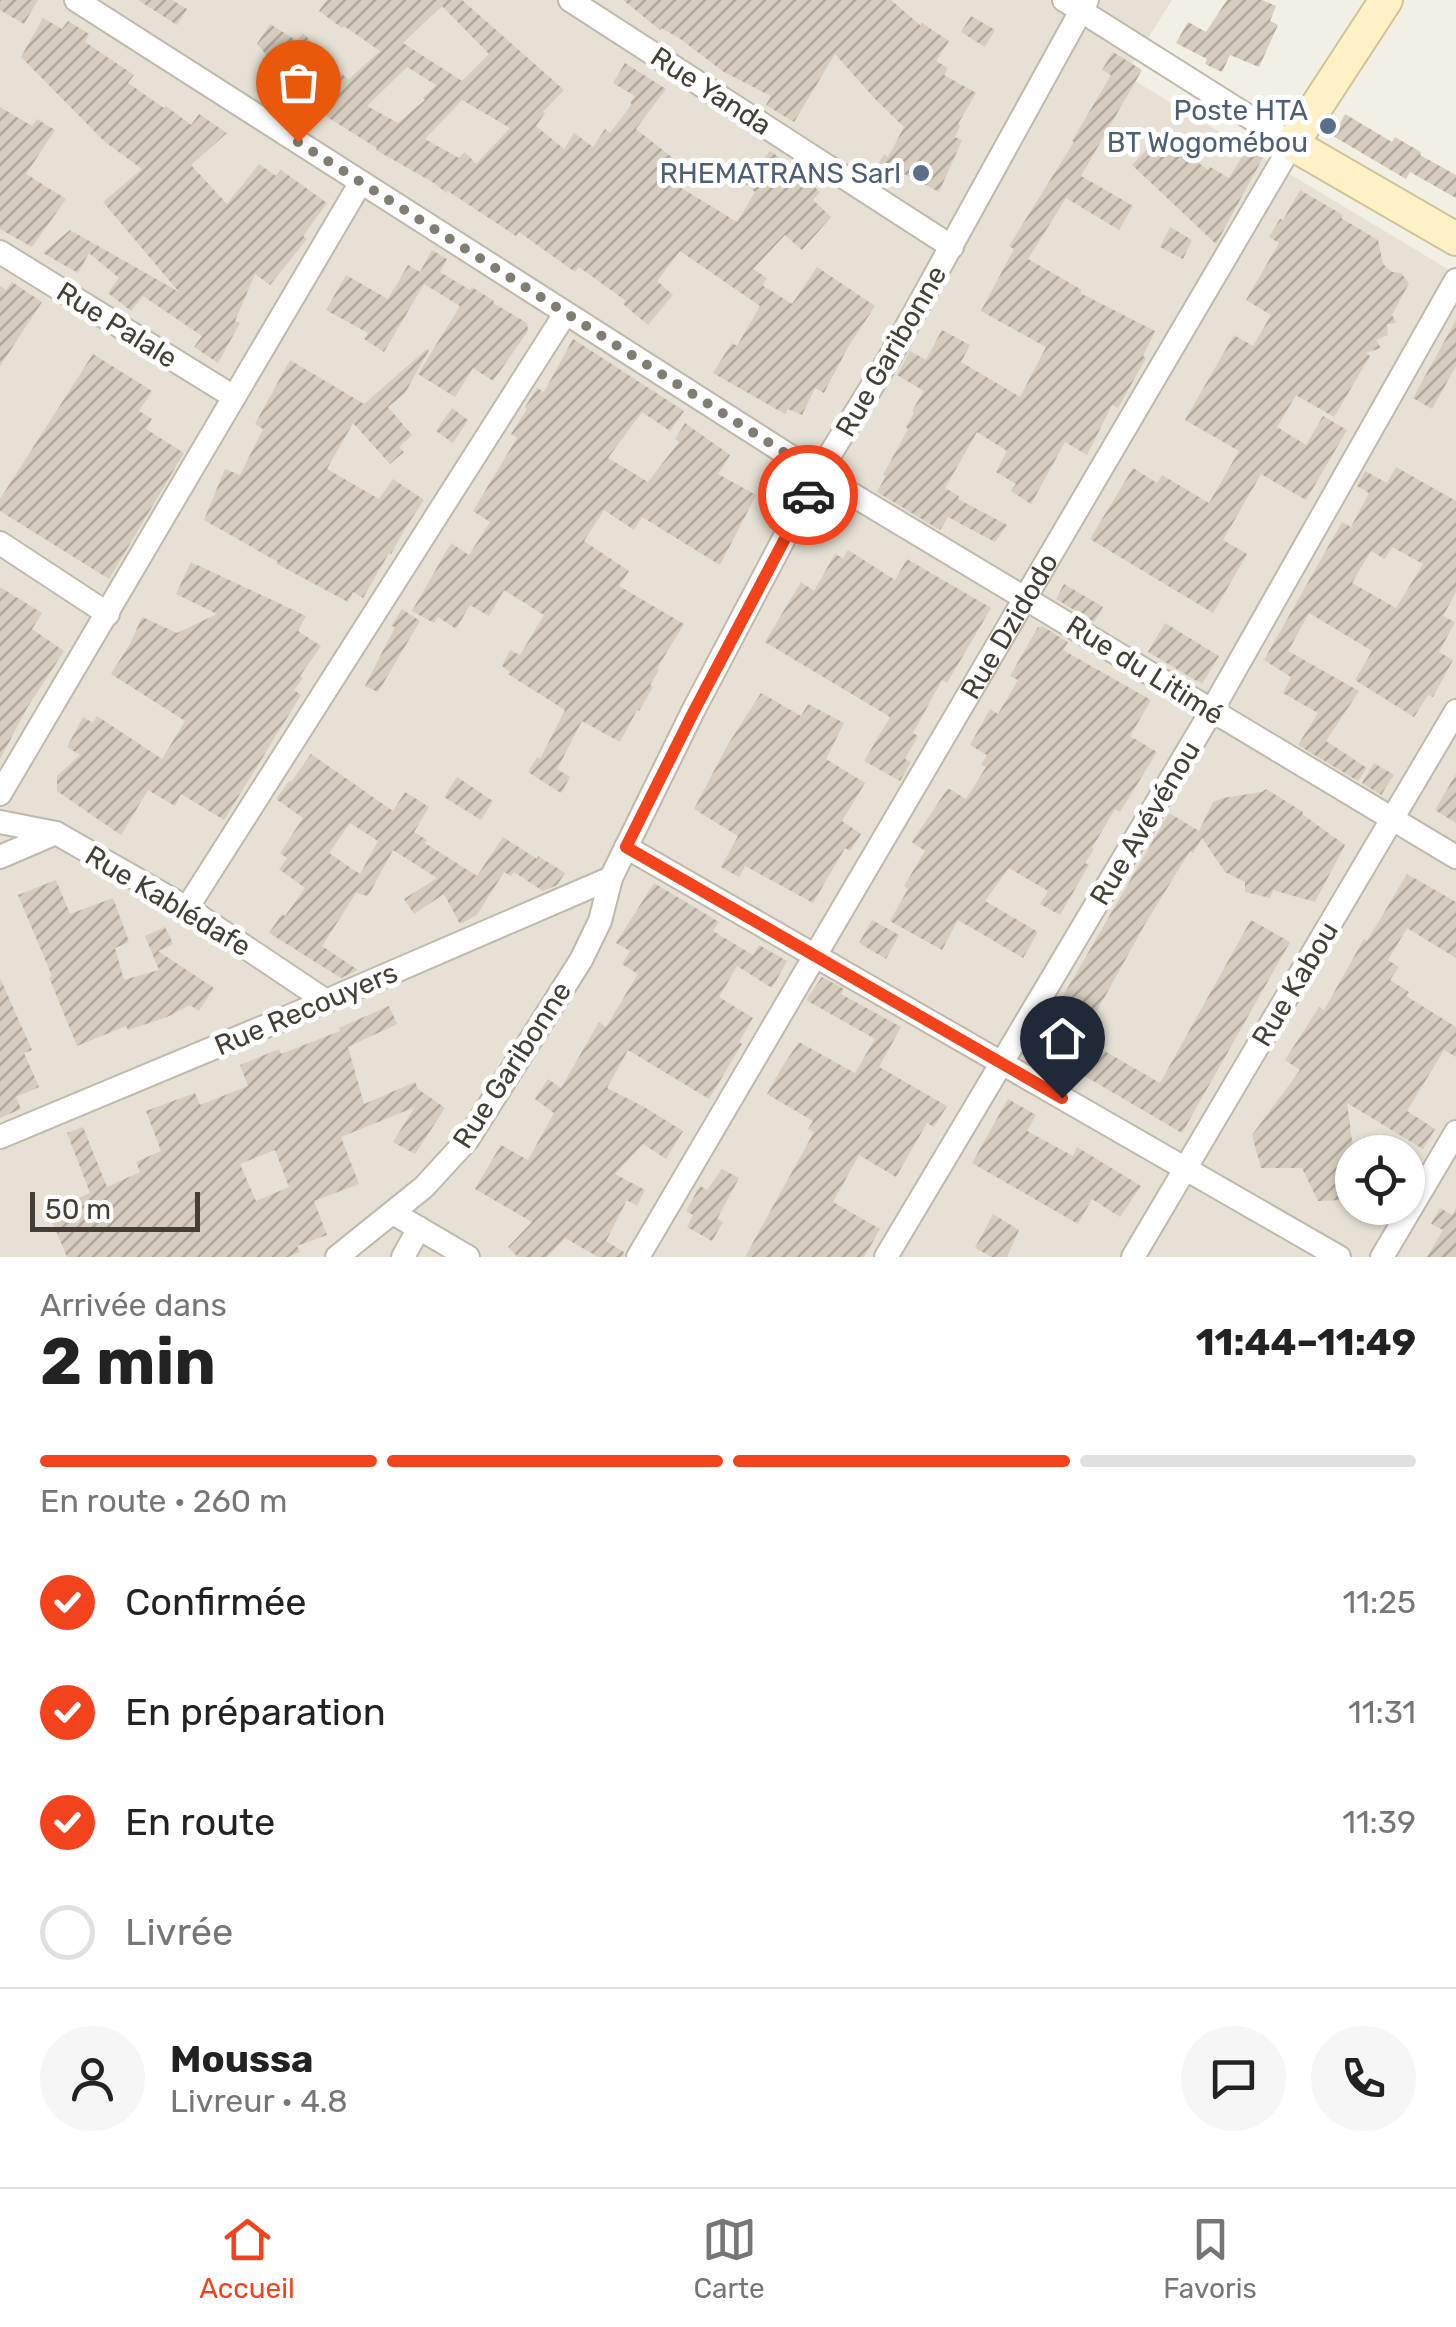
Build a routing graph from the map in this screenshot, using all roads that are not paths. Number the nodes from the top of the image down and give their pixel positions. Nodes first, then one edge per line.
1 (76, 0) edge
2 (570, 0) edge
3 (1386, 0) edge
4 (1077, 4) edge
5 (1292, 144) junction
6 (361, 182) junction
7 (1456, 239) edge
8 (952, 247) junction
9 (0, 252) edge
10 (1456, 280) edge
11 (565, 314) junction
12 (234, 398) junction
13 (818, 474) junction
14 (0, 543) edge
15 (1025, 596) junction
16 (108, 614) junction
17 (1456, 711) edge
18 (1211, 712) junction
19 (0, 794) edge
20 (1394, 820) junction
21 (0, 822) edge
22 (56, 833) junction
23 (626, 847) junction
24 (1456, 856) edge
25 (0, 857) edge
26 (612, 878) junction
27 (187, 908) junction
28 (814, 956) junction
29 (326, 1001) junction
30 (1000, 1063) junction
31 (1456, 1132) edge
32 (0, 1137) edge
33 (1184, 1168) junction
34 (393, 1213) junction
35 (420, 1228) junction
36 (337, 1257) edge
37 (403, 1257) edge
38 (468, 1257) edge
39 (638, 1257) edge
40 (886, 1257) edge
41 (1133, 1257) edge
42 (1340, 1257) edge
43 (1382, 1257) edge

1 - 6 street, Rue du Litimé
2 - 8 street, Rue Yanda
3 - 5 street, Rue Dzidodo
4 - 5 street
4 - 8 street, Rue Garibonne
5 - 7 street
5 - 15 street, Rue Dzidodo
6 - 11 street, Rue du Litimé
6 - 12 street
8 - 13 street, Rue Garibonne
9 - 12 street, Rue Palale
10 - 18 street, Rue Avévénou
11 - 13 street, Rue du Litimé
11 - 27 street
12 - 16 street
13 - 15 street, Rue du Litimé
13 - 23 street, Rue Garibonne
14 - 16 street
15 - 18 street, Rue du Litimé
15 - 28 street, Rue Dzidodo
16 - 19 street
17 - 20 street, Rue Kabou
18 - 20 street, Rue du Litimé
18 - 30 street, Rue Avévénou
20 - 24 street, Rue du Litimé
20 - 33 street, Rue Kabou
21 - 22 street, Rue Kablédafe
22 - 25 street
22 - 27 street, Rue Kablédafe
23 - 26 street, Rue Garibonne
23 - 28 street
26 - 29 street, Rue Recouyers
26 - 34 street, Rue Garibonne
27 - 29 street, Rue Kablédafe
28 - 30 street
28 - 39 street, Rue Dzidodo
29 - 32 street, Rue Recouyers
30 - 33 street
30 - 40 street, Rue Avévénou
31 - 43 street
33 - 41 street, Rue Kabou
33 - 42 street
34 - 35 street
34 - 36 street, Rue Garibonne
35 - 37 street
35 - 38 street

